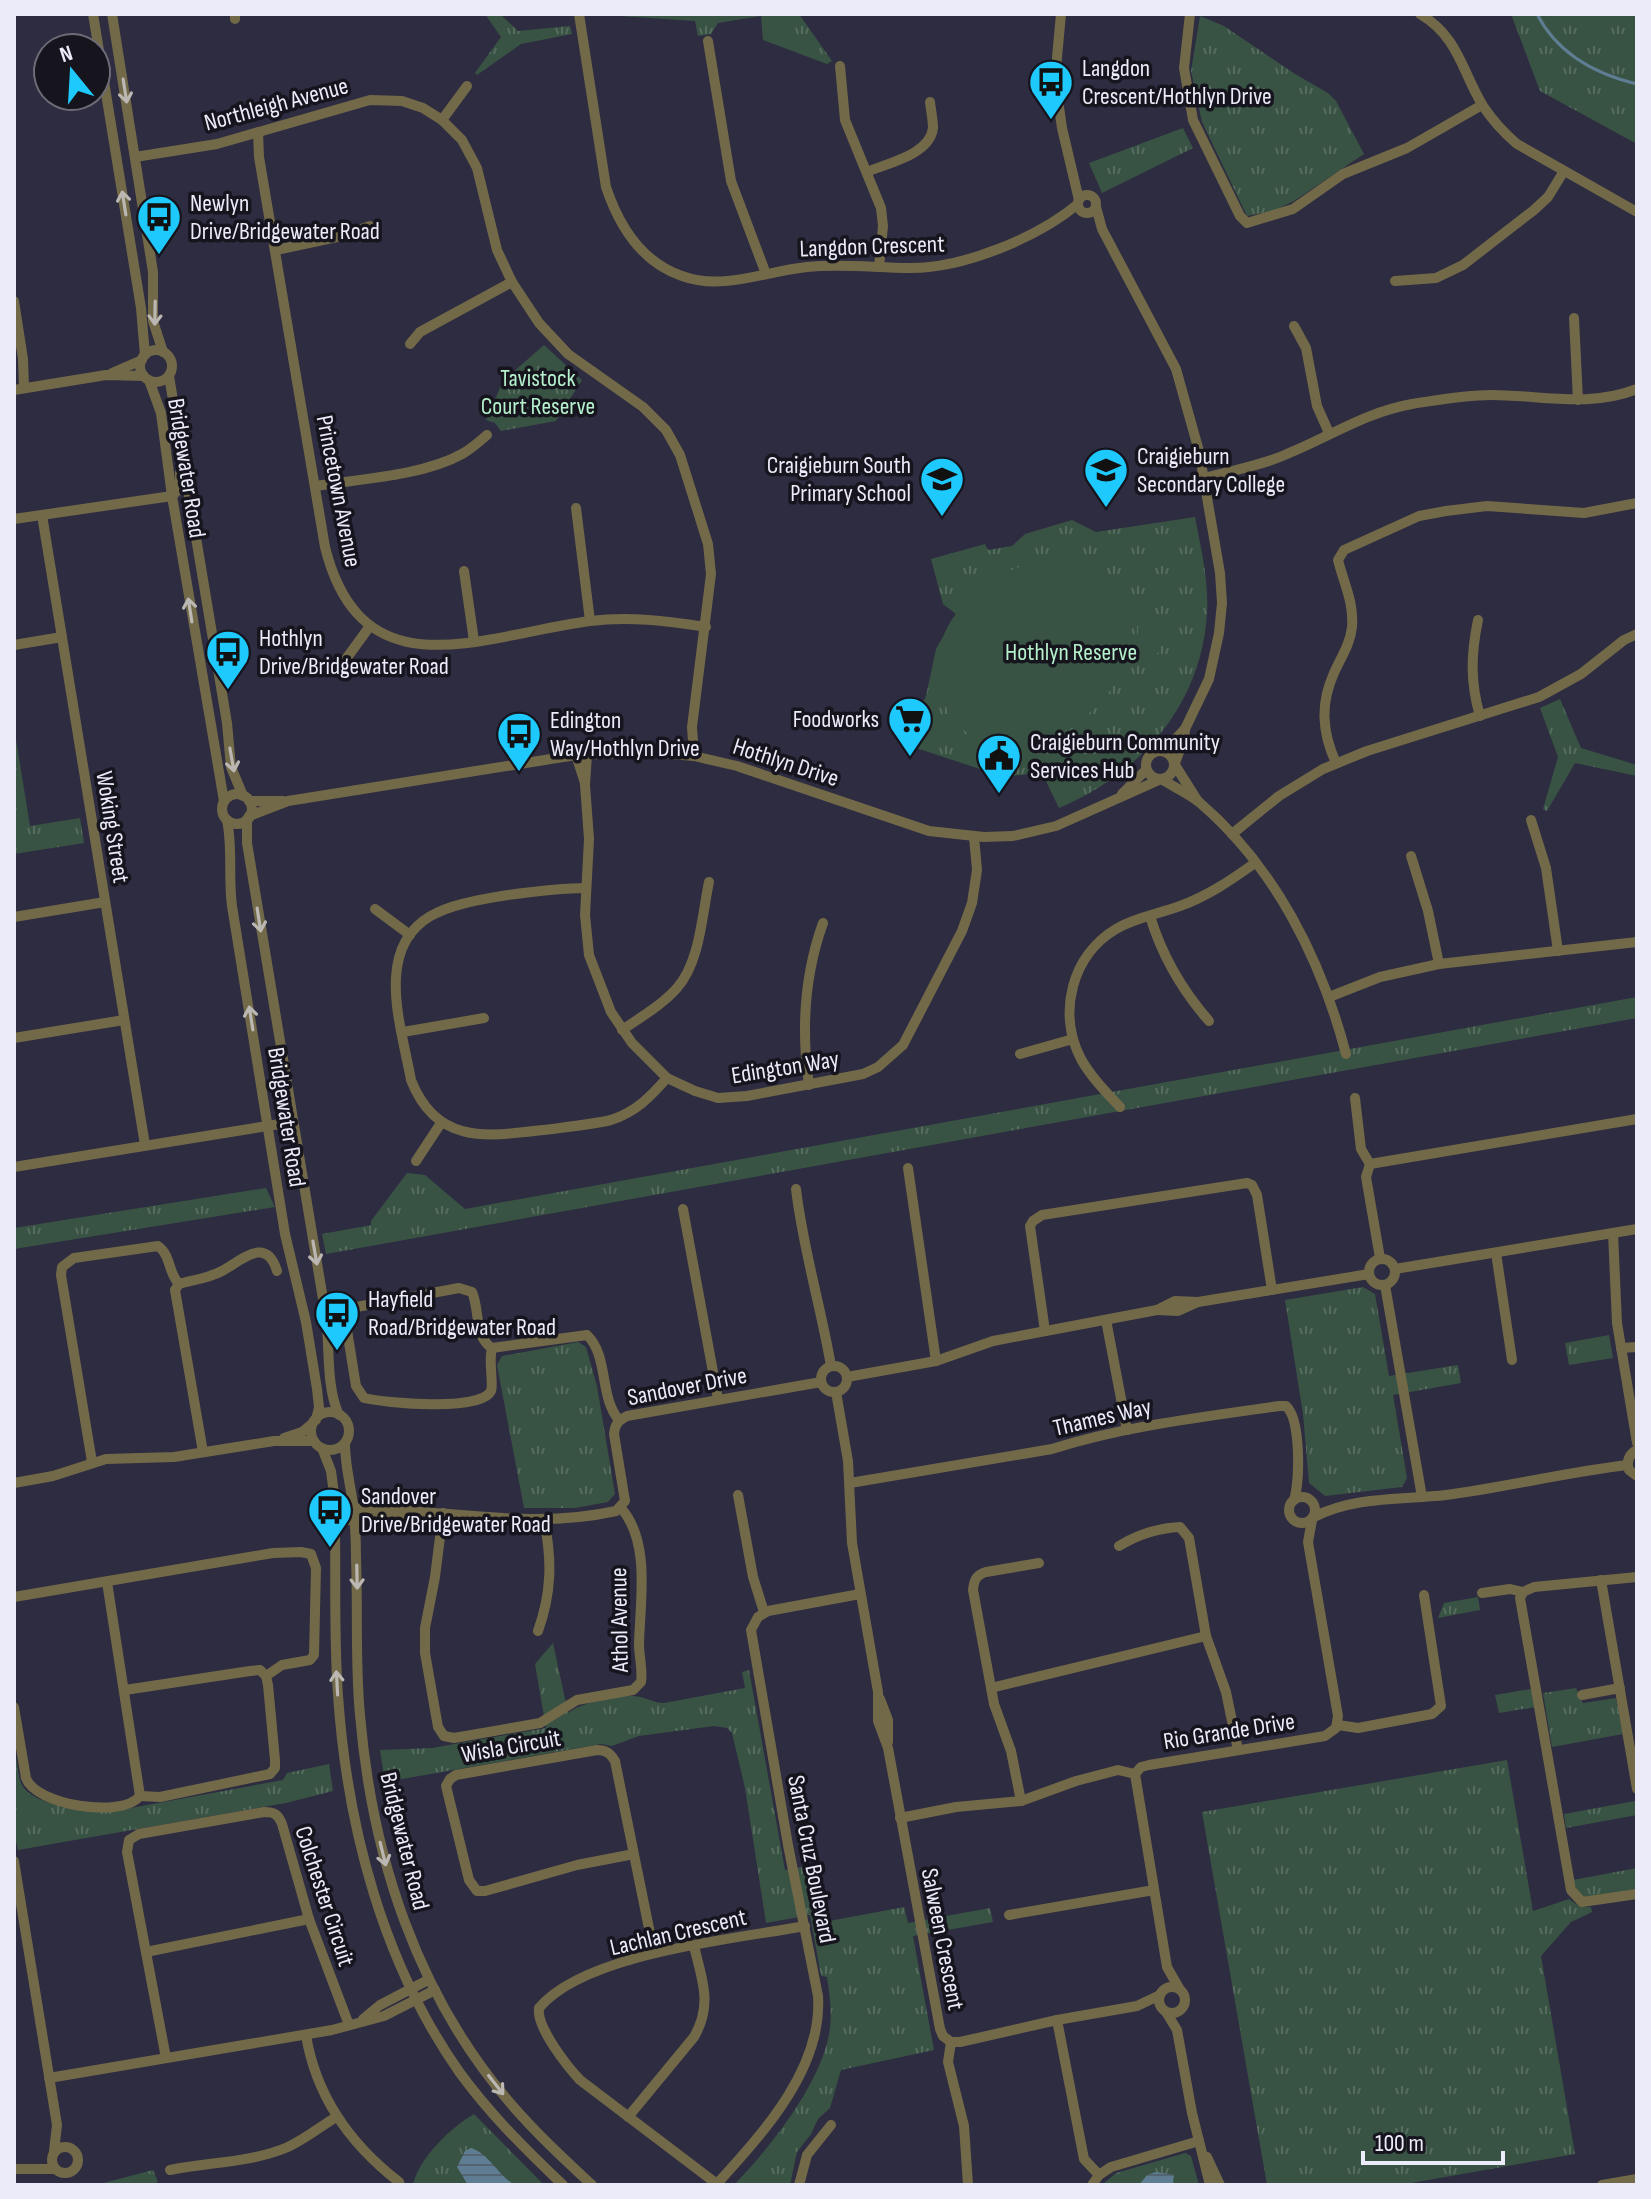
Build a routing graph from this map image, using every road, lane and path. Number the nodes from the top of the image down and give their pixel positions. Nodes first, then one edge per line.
1 (93, 14) edge
2 (112, 14) edge
3 (579, 14) edge
4 (1061, 14) edge
5 (1190, 14) edge
6 (1420, 14) edge
7 (708, 41) dead end
8 (840, 66) dead end
9 (467, 86) dead end
10 (930, 102) dead end
11 (1482, 105) junction
12 (442, 120) junction
13 (258, 132) junction
14 (245, 136) junction
15 (135, 157) junction
16 (259, 157) junction
17 (1564, 171) junction
18 (867, 172) junction
19 (1085, 205) junction
20 (1637, 212) edge
21 (370, 226) dead end
22 (276, 250) junction
23 (879, 267) junction
24 (766, 274) junction
25 (1395, 281) dead end
26 (512, 282) junction
27 (14, 301) edge
28 (1574, 318) dead end
29 (1294, 326) dead end
30 (410, 344) dead end
31 (163, 352) junction
32 (143, 358) junction
33 (106, 375) junction
34 (169, 376) junction
35 (146, 378) junction
36 (23, 388) edge
37 (1637, 389) edge
38 (1578, 400) junction
39 (1329, 433) junction
40 (487, 435) dead end
41 (180, 441) junction
42 (1205, 478) junction
43 (169, 481) junction
44 (315, 486) junction
45 (172, 496) junction
46 (146, 498) junction
47 (1637, 503) edge
48 (576, 508) dead end
49 (42, 515) junction
50 (14, 519) edge
51 (464, 571) dead end
52 (1478, 620) dead end
53 (590, 621) junction
54 (370, 626) junction
55 (706, 627) junction
56 (1637, 634) edge
57 (62, 637) junction
58 (474, 641) junction
59 (14, 645) edge
60 (338, 670) dead end
61 (1480, 716) junction
62 (1185, 729) junction
63 (1161, 751) junction
64 (581, 754) junction
65 (688, 756) junction
66 (1336, 763) junction
67 (1175, 764) junction
68 (1146, 770) junction
69 (1161, 780) junction
70 (1119, 797) junction
71 (246, 798) junction
72 (1197, 800) junction
73 (224, 801) junction
74 (288, 801) junction
75 (248, 818) junction
76 (227, 820) junction
77 (1531, 820) dead end
78 (1232, 834) junction
79 (979, 837) junction
80 (1411, 856) dead end
81 (1255, 863) junction
82 (709, 882) dead end
83 (586, 888) junction
84 (105, 902) junction
85 (375, 909) dead end
86 (1150, 916) junction
87 (14, 917) edge
88 (823, 923) dead end
89 (410, 935) junction
90 (1637, 942) edge
91 (1558, 951) junction
92 (1439, 964) junction
93 (1329, 997) junction
94 (484, 1018) dead end
95 (124, 1020) junction
96 (1209, 1021) dead end
97 (622, 1030) junction
98 (403, 1032) junction
99 (14, 1038) edge
100 (1073, 1039) junction
101 (1020, 1054) dead end
102 (1346, 1054) dead end
103 (667, 1078) junction
104 (809, 1085) junction
105 (1355, 1098) dead end
106 (1120, 1107) dead end
107 (1637, 1119) edge
108 (292, 1122) junction
109 (441, 1123) junction
110 (268, 1126) junction
111 (145, 1145) junction
112 (416, 1161) dead end
113 (1370, 1164) junction
114 (14, 1167) edge
115 (908, 1168) dead end
116 (796, 1189) dead end
117 (683, 1209) dead end
118 (1637, 1229) edge
119 (1613, 1233) junction
120 (1496, 1253) junction
121 (1380, 1258) junction
122 (1395, 1269) junction
123 (277, 1271) dead end
124 (1369, 1274) junction
125 (179, 1284) junction
126 (1385, 1285) junction
127 (1272, 1290) junction
128 (1106, 1320) junction
129 (1045, 1331) junction
130 (1637, 1347) edge
131 (492, 1348) junction
132 (1621, 1348) junction
133 (1512, 1360) dead end
134 (936, 1361) junction
135 (831, 1366) junction
136 (847, 1377) junction
137 (821, 1382) junction
138 (836, 1392) junction
139 (718, 1399) junction
140 (339, 1415) junction
141 (619, 1420) junction
142 (315, 1422) junction
143 (1127, 1430) junction
144 (274, 1441) junction
145 (1637, 1443) edge
146 (345, 1444) junction
147 (318, 1445) junction
148 (1637, 1450) edge
149 (203, 1452) junction
150 (92, 1462) junction
151 (1628, 1465) junction
152 (1637, 1476) edge
153 (1299, 1481) junction
154 (14, 1483) edge
155 (850, 1483) junction
156 (738, 1495) dead end
157 (1422, 1497) junction
158 (1294, 1500) junction
159 (1310, 1500) junction
160 (1334, 1507) junction
161 (621, 1508) junction
162 (335, 1509) junction
163 (443, 1513) junction
164 (354, 1514) junction
165 (1313, 1518) junction
166 (544, 1520) junction
167 (335, 1521) junction
168 (1295, 1522) junction
169 (1308, 1542) junction
170 (1119, 1546) dead end
171 (1039, 1563) dead end
172 (1635, 1576) edge
173 (1601, 1580) junction
174 (107, 1582) junction
175 (1523, 1592) junction
176 (1482, 1593) dead end
177 (860, 1594) junction
178 (1424, 1595) dead end
179 (14, 1597) edge
180 (764, 1612) junction
181 (538, 1631) dead end
182 (1206, 1636) junction
183 (266, 1676) junction
184 (991, 1688) junction
185 (1620, 1688) junction
186 (125, 1690) junction
187 (1588, 1697) dead end
188 (14, 1707) edge
189 (1338, 1725) junction
190 (16, 1733) edge
191 (1238, 1750) junction
192 (1135, 1774) junction
193 (1637, 1789) edge
194 (140, 1796) junction
195 (1021, 1801) junction
196 (900, 1818) junction
197 (634, 1854) junction
198 (14, 1861) edge
199 (1154, 1890) junction
200 (1637, 1894) edge
201 (1009, 1915) dead end
202 (309, 1919) junction
203 (805, 1926) junction
204 (694, 1946) junction
205 (146, 1952) junction
206 (654, 1953) junction
207 (1167, 1967) junction
208 (428, 1980) junction
209 (1179, 1988) junction
210 (435, 1990) junction
211 (1161, 1993) junction
212 (414, 1994) junction
213 (1137, 2006) junction
214 (1182, 2009) junction
215 (1165, 2011) junction
216 (1057, 2020) junction
217 (349, 2025) junction
218 (1177, 2030) junction
219 (306, 2035) junction
220 (951, 2042) junction
221 (166, 2058) junction
222 (49, 2078) junction
223 (336, 2117) junction
224 (628, 2117) junction
225 (57, 2125) junction
226 (831, 2125) dead end
227 (1199, 2141) junction
228 (68, 2146) junction
229 (53, 2153) junction
230 (19, 2168) edge
231 (74, 2169) junction
232 (57, 2170) junction
233 (170, 2170) dead end
234 (1099, 2175) junction
235 (1637, 2179) edge
236 (716, 2184) edge
237 (71, 2185) edge
238 (400, 2185) edge
239 (563, 2185) edge
240 (592, 2185) edge
241 (799, 2185) edge
242 (968, 2185) edge
243 (1092, 2185) edge
244 (1210, 2185) edge
245 (1220, 2185) edge
246 (1602, 2185) edge

32 -> 1 street
2 -> 15 street
3 - 24 street, Langdon Crescent
4 - 19 street
5 - 11 street
6 - 11 street
7 - 24 street
8 - 18 street
9 - 12 street
10 - 18 street
11 - 17 street
12 - 13 street, Northleigh Avenue
12 - 26 street, Northleigh Avenue
13 - 14 street, Northleigh Avenue
13 - 16 street, Princetown Avenue
14 - 15 street, Northleigh Avenue
14 - 16 street, Princetown Avenue
15 -> 31 street
16 - 22 street, Princetown Avenue
17 - 20 street
17 - 25 street
18 - 23 street
19 - 23 street, Langdon Crescent
19 - 42 street
21 - 22 street
22 - 44 street, Princetown Avenue
23 - 24 street, Langdon Crescent
26 - 30 street
26 - 55 street, Northleigh Avenue
27 - 36 street
28 - 38 street
29 - 39 street
31 - 32 street
31 - 34 street
32 - 33 street
32 - 35 street
33 - 35 street
33 - 36 street
34 - 35 street
34 - 41 street, Bridgewater Road
35 - 43 street, Bridgewater Road
37 - 38 street
38 - 39 street
39 - 42 street
40 - 44 street
41 - 45 street
41 -> 71 street, Bridgewater Road
42 - 62 street
43 - 45 street, Bridgewater Road
43 - 46 street
44 - 54 street, Princetown Avenue
45 - 46 street
73 -> 45 street, Bridgewater Road
46 - 49 street
47 - 66 street
48 - 53 street
49 - 50 street
49 - 57 street, Woking Street
51 - 58 street
52 - 61 street
53 - 55 street, Princetown Avenue
53 - 58 street, Princetown Avenue
54 - 58 street, Princetown Avenue
54 - 60 street
55 - 65 street, Northleigh Avenue
56 - 61 street
57 - 59 street
57 - 84 street, Woking Street
61 - 66 street
62 - 63 street
62 - 67 street
63 - 67 street
63 - 68 street
64 - 65 street, Hothlyn Drive
64 - 74 street, Hothlyn Drive
64 - 83 street, Edington Way
65 - 79 street, Hothlyn Drive
66 - 78 street
67 - 69 street
67 - 72 street
68 - 69 street
68 - 70 street, Hothlyn Drive
69 - 70 street, Hothlyn Drive
69 - 72 street
70 - 79 street, Hothlyn Drive
71 - 73 street
71 - 74 street, Hothlyn Drive
71 - 75 street
72 - 78 street
73 - 76 street
74 - 75 street, Hothlyn Drive
75 - 76 street
75 -> 108 street, Bridgewater Road
110 -> 76 street, Bridgewater Road
77 - 91 street
78 - 81 street
79 - 104 street, Edington Way
80 - 92 street
81 - 86 street
81 - 93 street
82 - 97 street
83 - 89 street
83 - 97 street, Edington Way
84 - 87 street
84 - 95 street, Woking Street
85 - 89 street
86 - 96 street
86 - 100 street
88 - 104 street
89 - 98 street
90 - 91 street
91 - 92 street
92 - 93 street
93 - 102 street
94 - 98 street
95 - 99 street
95 - 111 street, Woking Street
97 - 103 street, Edington Way
98 - 109 street
100 - 101 street
100 - 106 street
103 - 104 street, Edington Way
103 - 109 street
105 - 113 street
107 - 113 street
108 - 110 street
108 -> 140 street, Bridgewater Road
109 - 112 street
110 - 111 street
110 - 142 street, Bridgewater Road
111 - 114 street
113 - 121 street
115 - 134 street
116 - 135 street
117 - 139 street
118 - 119 street
119 - 120 street
119 - 132 street
120 - 122 street
120 - 133 street
121 - 122 street
121 - 124 street
122 - 126 street
123 - 125 street
124 - 126 street
124 - 127 street
125 - 149 street
125 - 150 street
126 - 157 street
127 - 128 street
127 - 129 street
128 - 129 street
128 - 143 street
129 - 134 street
130 - 132 street
131 - 131 street
131 - 141 street
132 - 145 street
134 - 136 street
135 - 136 street
135 - 137 street
136 - 138 street
137 - 138 street
137 - 139 street, Sandover Drive
138 - 155 street, Salween Crescent
139 - 141 street, Sandover Drive
140 - 142 street
140 - 146 street
141 - 161 street, Sandover Drive
142 - 144 street
142 - 147 street
143 - 153 street, Thames Way
143 - 155 street, Thames Way
144 - 147 street
144 - 149 street
146 - 147 street
146 - 164 street, Bridgewater Road
147 - 162 street, Bridgewater Road
148 - 151 street
149 - 150 street
150 - 154 street
151 - 152 street
151 - 157 street
153 - 158 street, Thames Way
153 - 159 street, Thames Way
155 - 177 street, Salween Crescent
156 - 180 street
157 - 160 street
158 - 159 street
158 - 168 street
159 - 160 street
159 - 165 street
160 - 165 street
161 - 163 street, Athol Avenue
161 - 166 street
162 - 164 street
162 - 167 street, Bridgewater Road
163 - 164 street
163 - 166 street
164 - 167 street
164 -> 208 street, Bridgewater Road
165 - 168 street
165 - 169 street
166 - 181 street
212 -> 167 street, Bridgewater Road
168 - 169 street
169 - 189 street
170 - 182 street
171 - 184 street
172 - 173 street
173 - 175 street
173 - 185 street
174 - 179 street
174 - 183 street
174 - 186 street
175 - 176 street
175 - 200 street
177 - 180 street
177 - 196 street, Salween Crescent
178 - 189 street
180 - 203 street, Santa Cruz Boulevard
182 - 184 street
182 - 191 street
183 - 186 street
183 - 194 street
184 - 195 street
185 - 187 street
185 - 193 street
186 - 194 street
188 - 190 street
189 - 191 street, Rio Grande Drive
190 - 194 street
191 - 192 street, Rio Grande Drive
192 - 195 street
192 - 199 street, Rio Grande Drive
195 - 196 street
196 - 220 street, Salween Crescent
197 - 197 street, Wisla Circuit
197 - 206 street, Wisla Circuit
198 - 222 street
199 - 201 street
199 - 207 street, Rio Grande Drive
202 - 205 street
202 - 205 street, Colchester Circuit
202 - 217 street, Colchester Circuit
203 - 204 street, Lachlan Crescent
203 - 236 street, Santa Cruz Boulevard
204 - 206 street, Lachlan Crescent
204 - 224 street
205 - 221 street, Colchester Circuit
206 - 224 street, Lachlan Crescent
207 - 209 street, Rio Grande Drive
207 - 211 street, Rio Grande Drive
208 - 210 street, Bridgewater Road
208 - 212 street
209 - 211 street
209 - 214 street
210 - 212 street
210 -> 240 street, Bridgewater Road
211 - 213 street, Salween Crescent
211 - 215 street
212 - 217 street
212 - 239 street, Bridgewater Road
213 - 215 street, Salween Crescent
213 - 216 street, Salween Crescent
214 - 215 street
214 - 218 street
215 - 218 street
216 - 220 street, Salween Crescent
216 - 234 street
217 - 219 street
218 - 227 street
219 - 221 street
219 - 223 street
220 - 242 street
221 - 222 street
222 - 225 street
223 - 233 street
223 - 238 street
224 - 236 street, Lachlan Crescent
225 - 228 street
225 - 229 street
226 - 241 street
227 - 234 street
227 - 244 street
227 - 245 street
228 - 229 street
228 - 231 street
229 - 230 street
229 - 232 street
230 - 232 street
231 - 232 street
231 - 237 street
232 - 237 street
234 - 243 street
235 - 246 street

